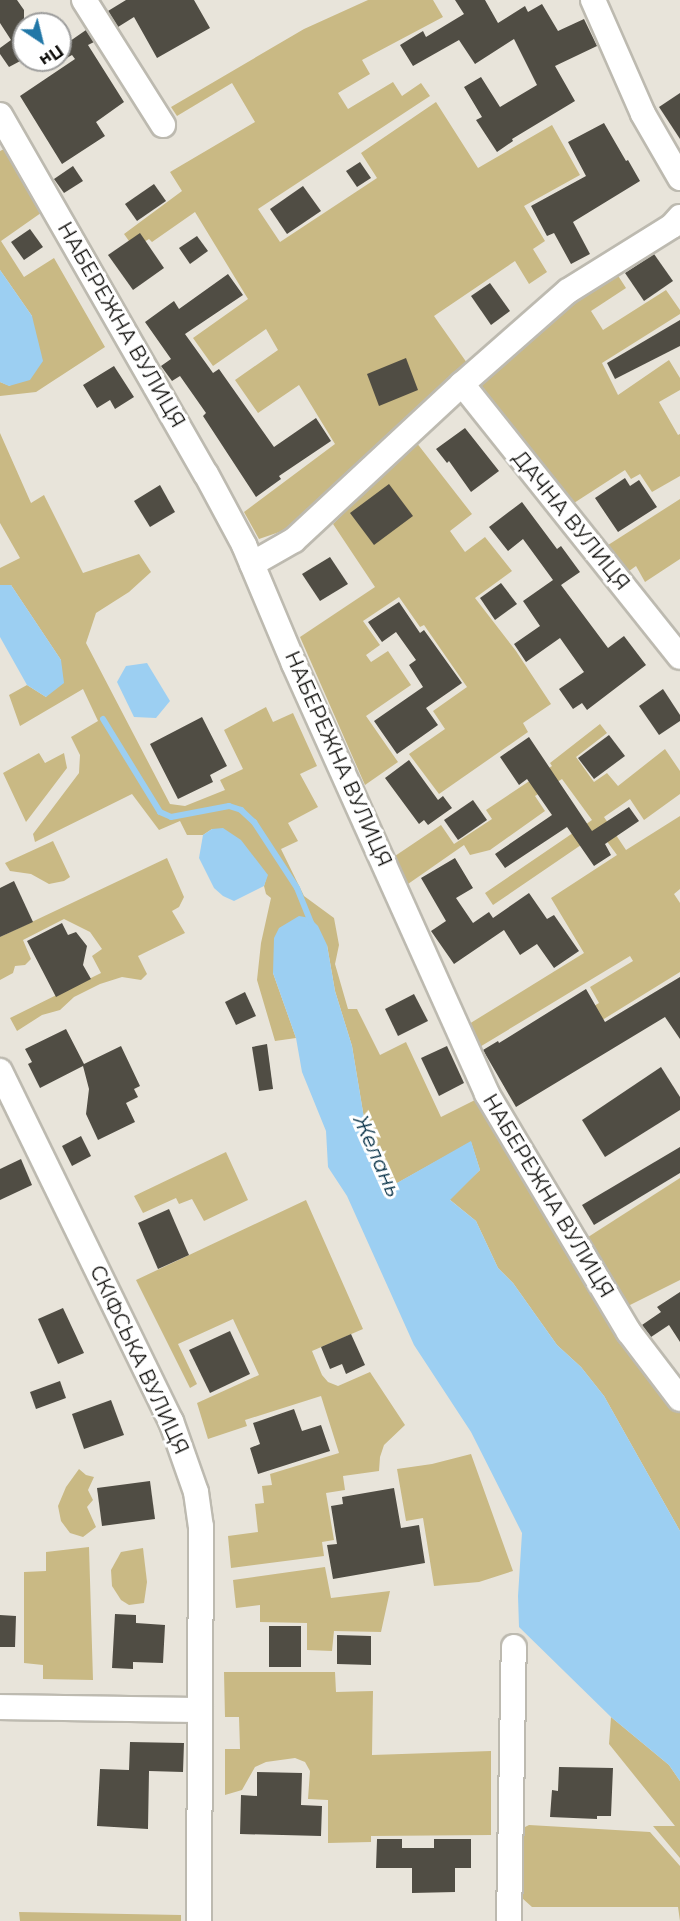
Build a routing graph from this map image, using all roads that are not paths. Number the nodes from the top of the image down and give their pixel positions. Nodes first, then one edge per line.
1 (84, 0) edge
2 (593, 0) edge
3 (0, 115) edge
4 (163, 125) dead end
5 (680, 178) edge
6 (680, 217) edge
7 (462, 384) junction
8 (252, 564) junction
9 (680, 657) edge
10 (0, 1071) edge
11 (680, 1399) edge
12 (514, 1647) dead end
13 (0, 1707) edge
14 (200, 1710) junction
15 (199, 1921) edge
16 (509, 1921) edge

1 - 4 street
2 - 5 street
3 - 8 street, НАБЕРЕЖНА ВУЛИЦЯ
6 - 7 street
7 - 8 street
7 - 9 street, ДАЧНА ВУЛИЦЯ
8 - 11 street, НАБЕРЕЖНА ВУЛИЦЯ
10 - 14 street, СКІФСЬКА ВУЛИЦЯ
12 - 16 street
13 - 14 street
14 - 15 street, СКІФСЬКА ВУЛИЦЯ

